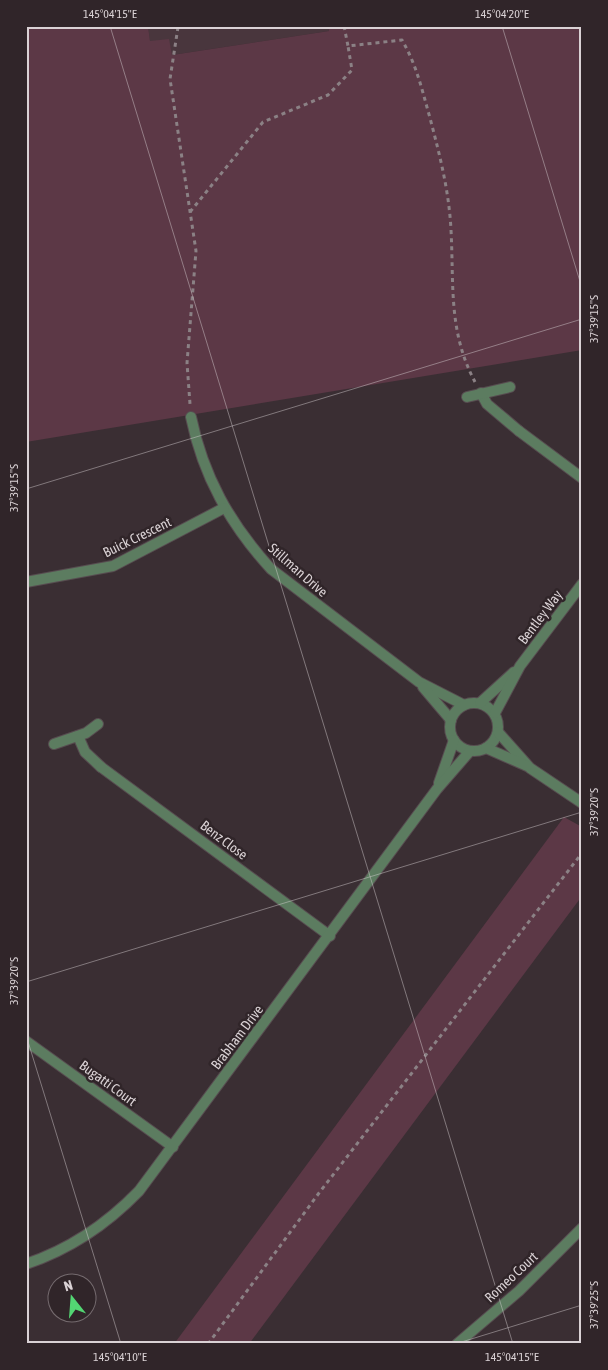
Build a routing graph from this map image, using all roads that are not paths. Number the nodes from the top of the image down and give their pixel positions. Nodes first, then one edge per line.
1 (510, 387) dead end
2 (481, 394) junction
3 (467, 397) dead end
4 (191, 417) road end
5 (582, 478) edge
6 (224, 508) junction
7 (26, 582) edge
8 (582, 584) edge
9 (520, 666) junction
10 (419, 682) junction
11 (480, 703) junction
12 (464, 705) junction
13 (495, 713) junction
14 (451, 720) junction
15 (98, 724) dead end
16 (498, 732) junction
17 (78, 736) junction
18 (454, 740) junction
19 (54, 744) dead end
20 (486, 748) junction
21 (470, 751) junction
22 (530, 768) junction
23 (438, 789) junction
24 (582, 803) edge
25 (330, 936) junction
26 (26, 1041) edge
27 (173, 1147) junction
28 (582, 1228) edge
29 (26, 1264) edge
30 (457, 1344) edge

1 - 2 street
2 - 3 street
2 - 5 street
4 - 6 street, Stillman Drive
6 - 7 street, Buick Crescent
6 - 10 street, Stillman Drive
8 - 9 street, Bentley Way
9 - 11 street, Bentley Way
9 - 13 street, Bentley Way
10 - 12 street, Stillman Drive
10 - 14 street, Stillman Drive
11 - 12 street
11 - 13 street
12 - 14 street
13 - 16 street
14 - 18 street
15 - 17 street
16 - 20 street
16 - 22 street
17 - 19 street
17 - 25 street, Benz Close
18 - 21 street
18 - 23 street, Brabham Drive
20 - 21 street
20 - 22 street
21 - 23 street, Brabham Drive
22 - 24 street
23 - 25 street, Brabham Drive
25 - 27 street, Brabham Drive
26 - 27 street, Bugatti Court
27 - 29 street, Brabham Drive
28 - 30 street, Romeo Court

